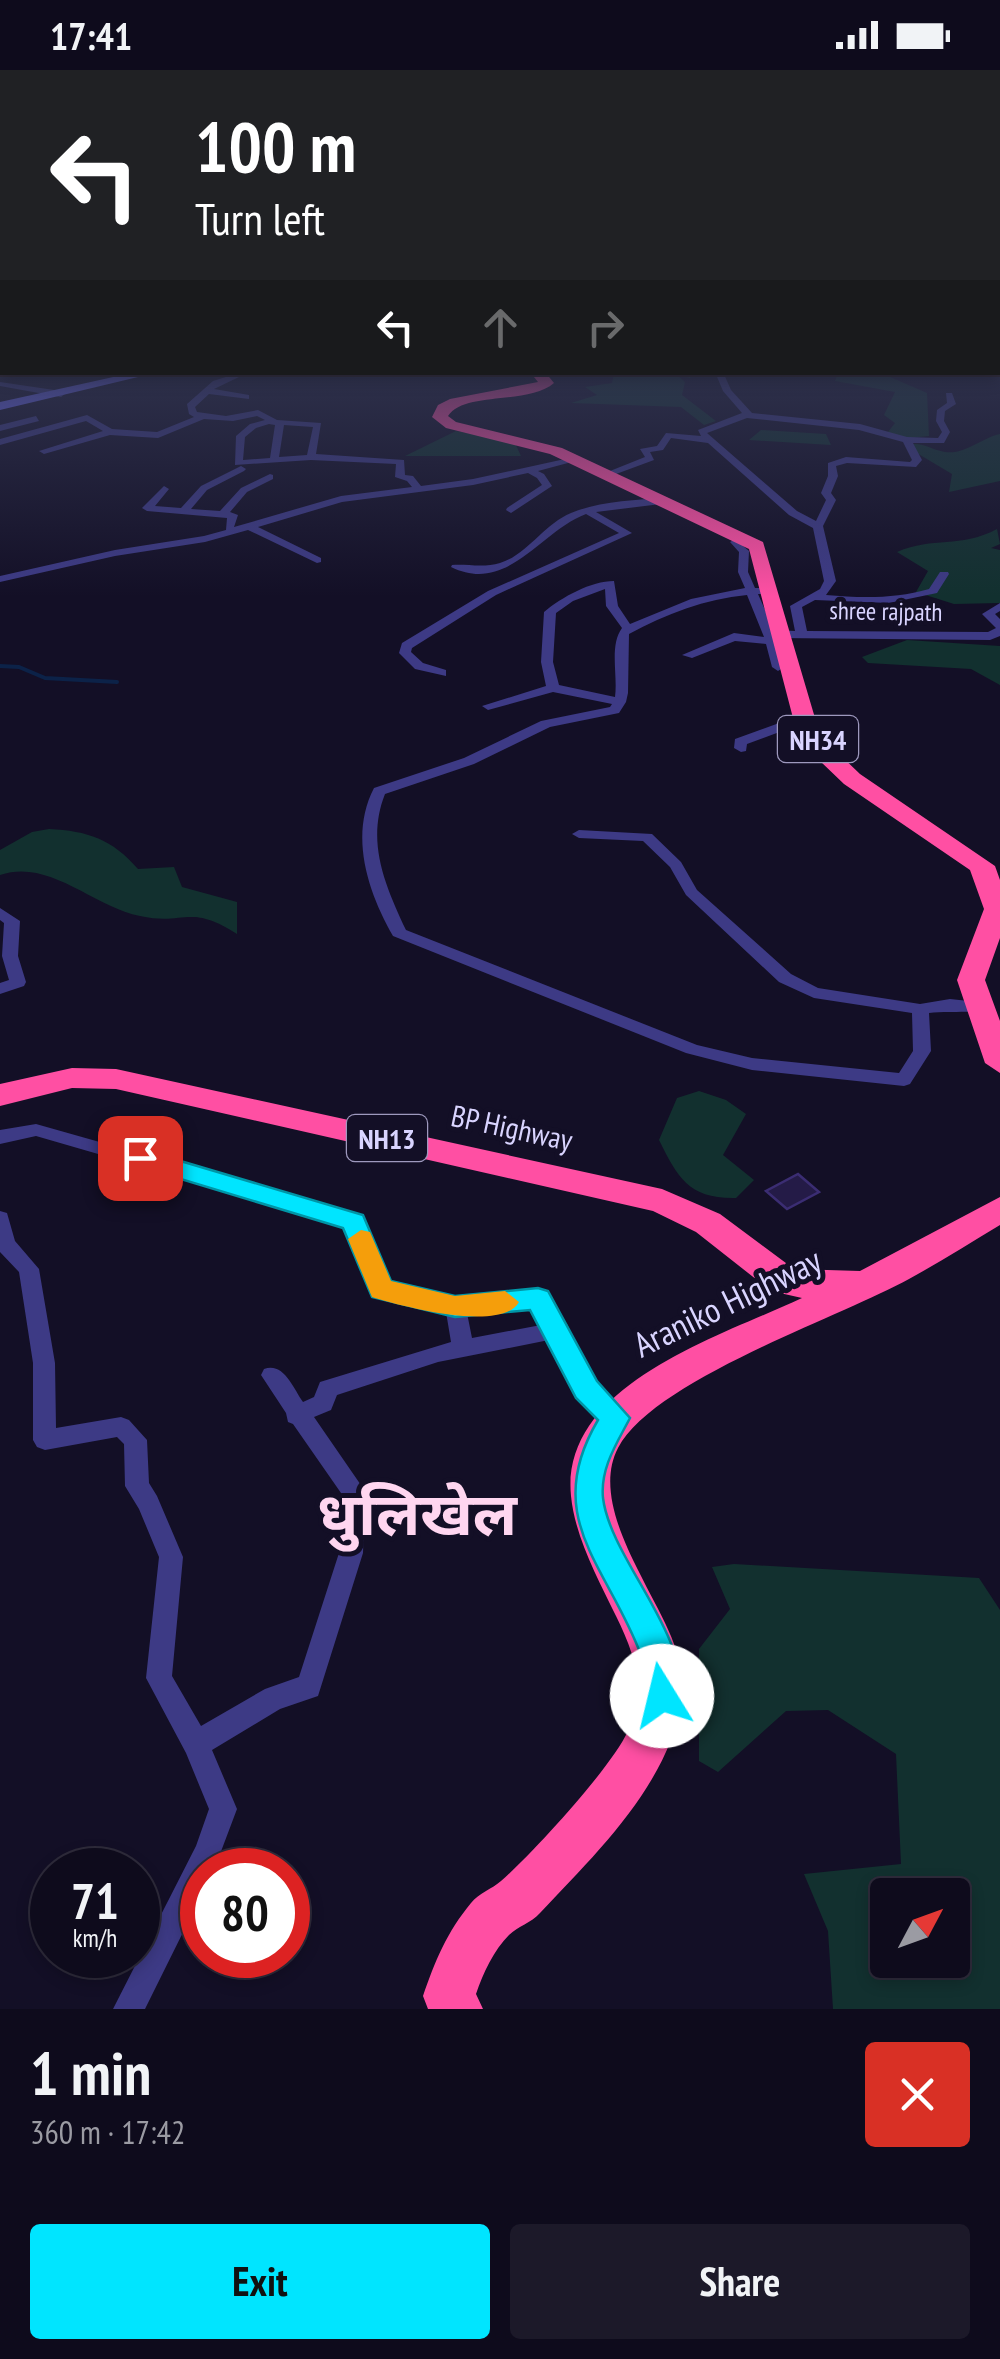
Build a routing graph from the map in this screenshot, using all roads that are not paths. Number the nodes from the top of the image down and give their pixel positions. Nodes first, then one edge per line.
1 (202, 416) edge
2 (206, 416) edge
3 (248, 416) edge
4 (265, 416) edge
5 (440, 416) edge
6 (745, 416) edge
7 (752, 416) edge
8 (941, 416) edge
9 (36, 419) dead end
10 (276, 422) junction
11 (0, 428) edge
12 (110, 432) junction
13 (708, 440) junction
14 (907, 440) junction
15 (0, 442) edge
16 (44, 452) dead end
17 (311, 457) junction
18 (274, 460) junction
19 (574, 460) junction
20 (240, 469) dead end
21 (526, 469) junction
22 (605, 475) junction
23 (270, 478) dead end
24 (418, 487) junction
25 (164, 489) dead end
26 (665, 500) junction
27 (511, 510) dead end
28 (184, 512) junction
29 (588, 512) junction
30 (223, 514) junction
31 (250, 526) junction
32 (818, 526) junction
33 (233, 532) junction
34 (735, 542) dead end
35 (317, 560) dead end
36 (456, 567) dead end
37 (944, 574) dead end
38 (0, 579) edge
39 (762, 590) junction
40 (815, 597) junction
41 (1000, 606) edge
42 (628, 629) junction
43 (997, 631) edge
44 (781, 636) junction
45 (688, 655) dead end
46 (778, 667) dead end
47 (442, 673) dead end
48 (553, 688) junction
49 (620, 702) junction
50 (488, 706) dead end
51 (804, 718) junction
52 (740, 748) dead end
53 (579, 834) dead end
54 (991, 866) edge
55 (0, 913) edge
56 (0, 989) edge
57 (982, 1007) junction
58 (920, 1009) junction
59 (1000, 1063) edge
60 (0, 1095) edge
61 (0, 1137) edge
62 (1000, 1209) edge
63 (0, 1218) edge
64 (756, 1263) junction
65 (896, 1270) junction
66 (455, 1306) junction
67 (559, 1330) junction
68 (752, 1338) junction
69 (463, 1348) junction
70 (272, 1375) dead end
71 (296, 1415) junction
72 (615, 1418) junction
73 (196, 1744) junction
74 (448, 2005) edge
75 (129, 2009) edge

1 - 12 street
2 - 3 street
4 - 10 street
5 - 19 highway, NH34
6 - 13 street
7 - 14 street
8 - 14 street
9 - 11 street
10 - 17 street
10 - 18 street
10 - 18 street
12 - 15 street
12 - 16 street
13 - 22 street
13 - 32 street
14 - 32 street
17 - 18 street
17 - 24 street
19 - 21 street
19 - 22 highway, NH34
20 - 28 street
21 - 24 street
21 - 27 street
22 - 26 highway, NH34
23 - 30 street
24 - 31 street
25 - 28 street
26 - 29 street
26 - 39 highway, NH34
28 - 30 street
29 - 36 street
29 - 47 street
30 - 33 street
31 - 33 street
31 - 35 street
32 - 40 street
33 - 38 street
34 - 39 street
37 - 40 street
39 - 42 street
39 - 44 highway, NH34
40 - 44 street
41 - 43 street
42 - 48 street
42 - 49 street
43 - 44 street, shree rajpath
44 - 45 street, shree rajpath
44 - 46 street
44 - 51 highway, NH34
48 - 49 street
48 - 50 street
49 - 58 street
51 - 52 street
51 - 54 highway, NH34
53 - 58 street
54 - 57 highway, NH34
55 - 56 street
57 - 58 street
57 - 59 highway, NH34
60 - 64 highway, BP Highway / NH13
61 - 66 street
62 - 65 highway, Araniko Highway
63 - 73 street
64 - 65 highway, BP Highway / NH13
64 - 68 highway
65 - 68 highway, Araniko Highway
66 - 67 street
66 - 69 street
67 - 69 street
67 - 72 street
68 - 72 highway, Araniko Highway
69 - 71 street
70 - 71 street
71 - 73 street
72 - 74 highway, Araniko Highway
73 - 75 street

